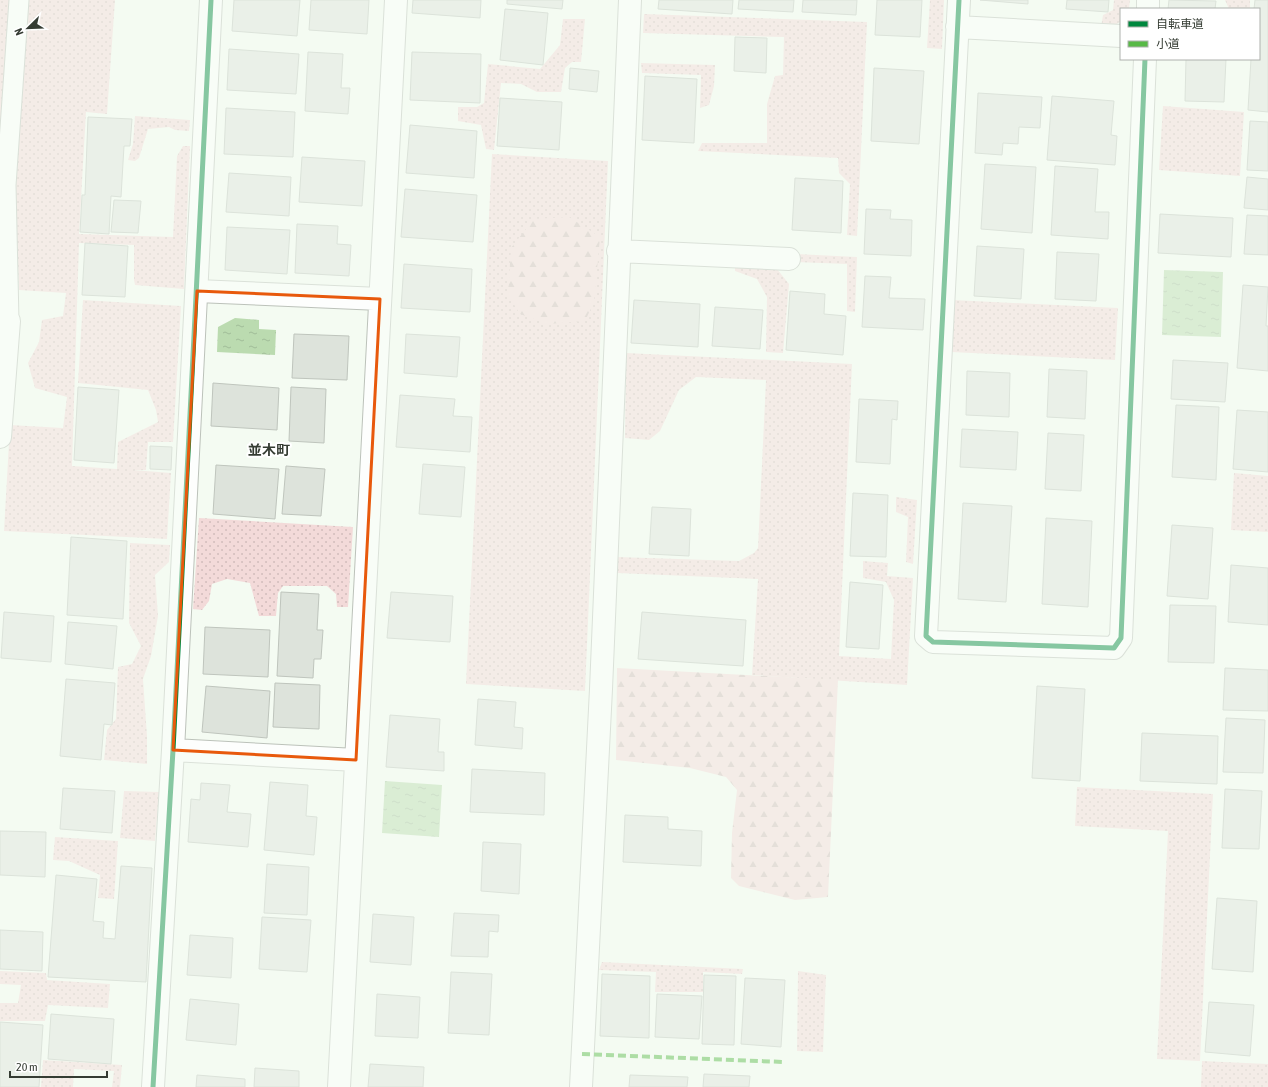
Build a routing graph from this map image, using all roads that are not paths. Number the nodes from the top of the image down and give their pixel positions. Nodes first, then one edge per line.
1 (19, 0) edge
2 (211, 0) edge
3 (396, 0) edge
4 (630, 0) edge
5 (959, 0) edge
6 (958, 27) junction
7 (1120, 36) edge
8 (1145, 60) edge
9 (618, 251) junction
10 (789, 259) dead end
11 (197, 291) junction
12 (380, 299) junction
13 (9, 321) joint
14 (0, 437) edge
15 (173, 750) junction
16 (356, 760) junction
17 (153, 1087) edge
18 (339, 1087) edge
19 (580, 1087) edge

1 - 13 lane
2 - 11 street
3 - 12 street
4 - 9 street
5 - 6 street
6 - 7 street
6 - 8 street
9 - 10 street
9 - 19 street
11 - 12 street
11 - 15 street
12 - 16 street
13 - 14 street
15 - 16 street
15 - 17 street
16 - 18 street

